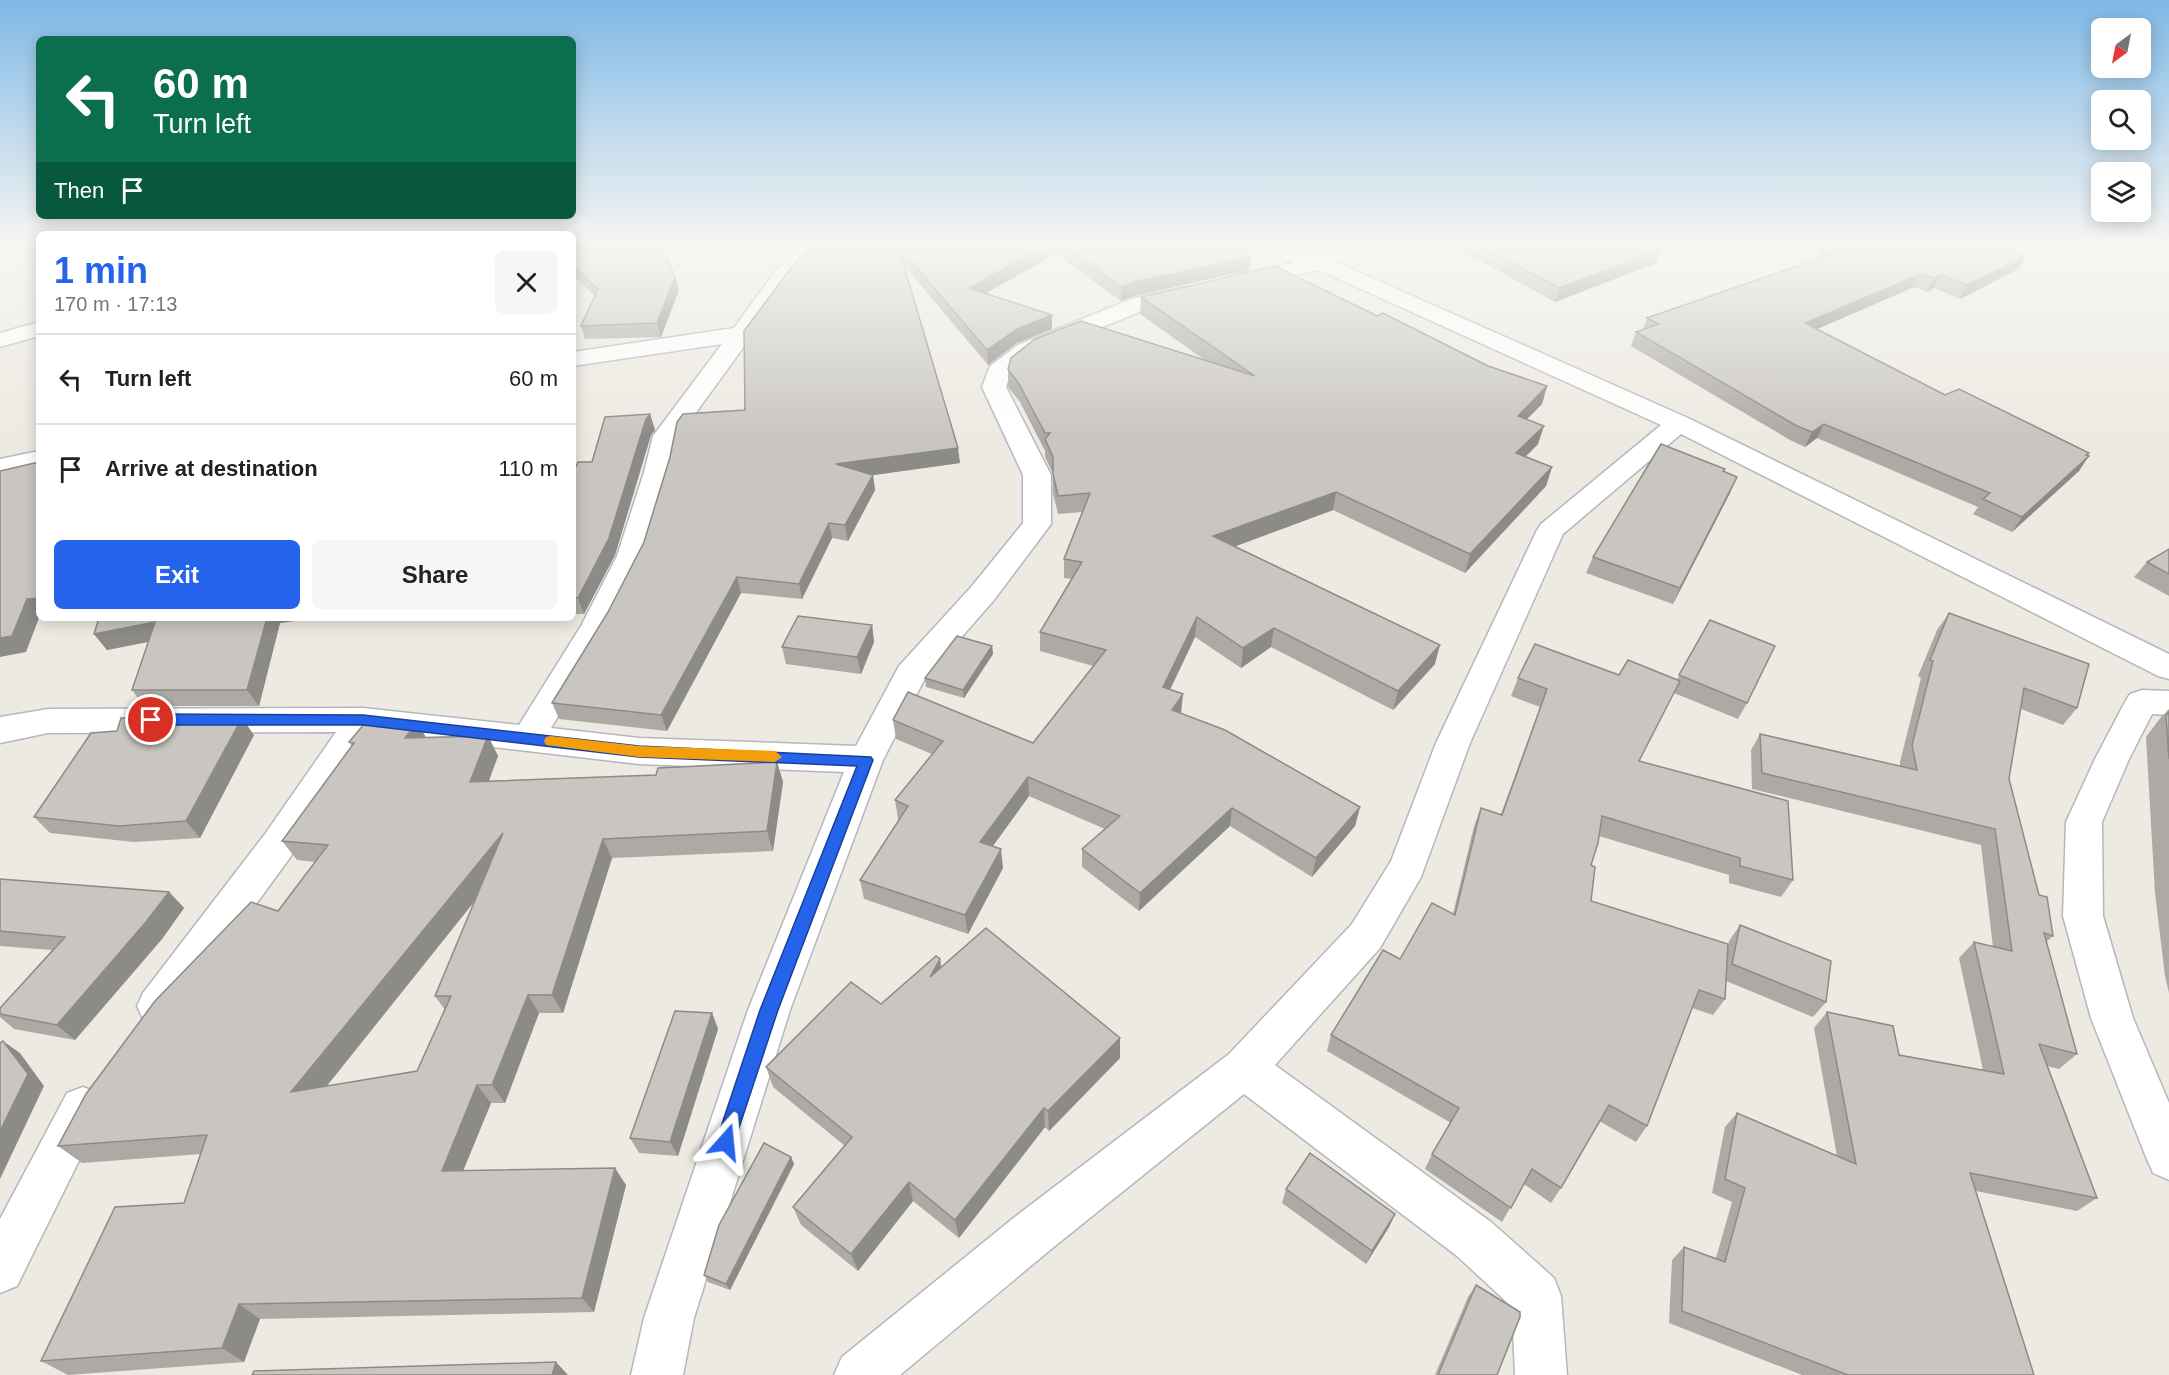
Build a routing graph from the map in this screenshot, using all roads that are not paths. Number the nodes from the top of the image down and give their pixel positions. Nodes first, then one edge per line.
1 (760, 307) edge
2 (1132, 307) edge
3 (1420, 307) edge
4 (36, 330) edge
5 (739, 334) junction
6 (0, 340) edge
7 (576, 359) edge
8 (1679, 423) junction
9 (36, 460) edge
10 (0, 467) edge
11 (2169, 668) edge
12 (2169, 702) edge
13 (363, 720) junction
14 (0, 730) edge
15 (528, 738) junction
16 (866, 760) junction
17 (134, 1038) edge
18 (1244, 1068) junction
19 (105, 1076) edge
20 (2169, 1157) edge
21 (0, 1269) edge
22 (657, 1375) edge
23 (860, 1375) edge
24 (1541, 1375) edge

1 - 5 street
2 - 16 street
3 - 8 street
4 - 6 street
5 - 7 street
5 - 15 street
8 - 11 street
8 - 18 street
9 - 10 street
12 - 20 street
13 - 14 street
13 - 15 street
13 - 17 street
15 - 16 street
16 - 22 street
18 - 23 street
18 - 24 street
19 - 21 street

